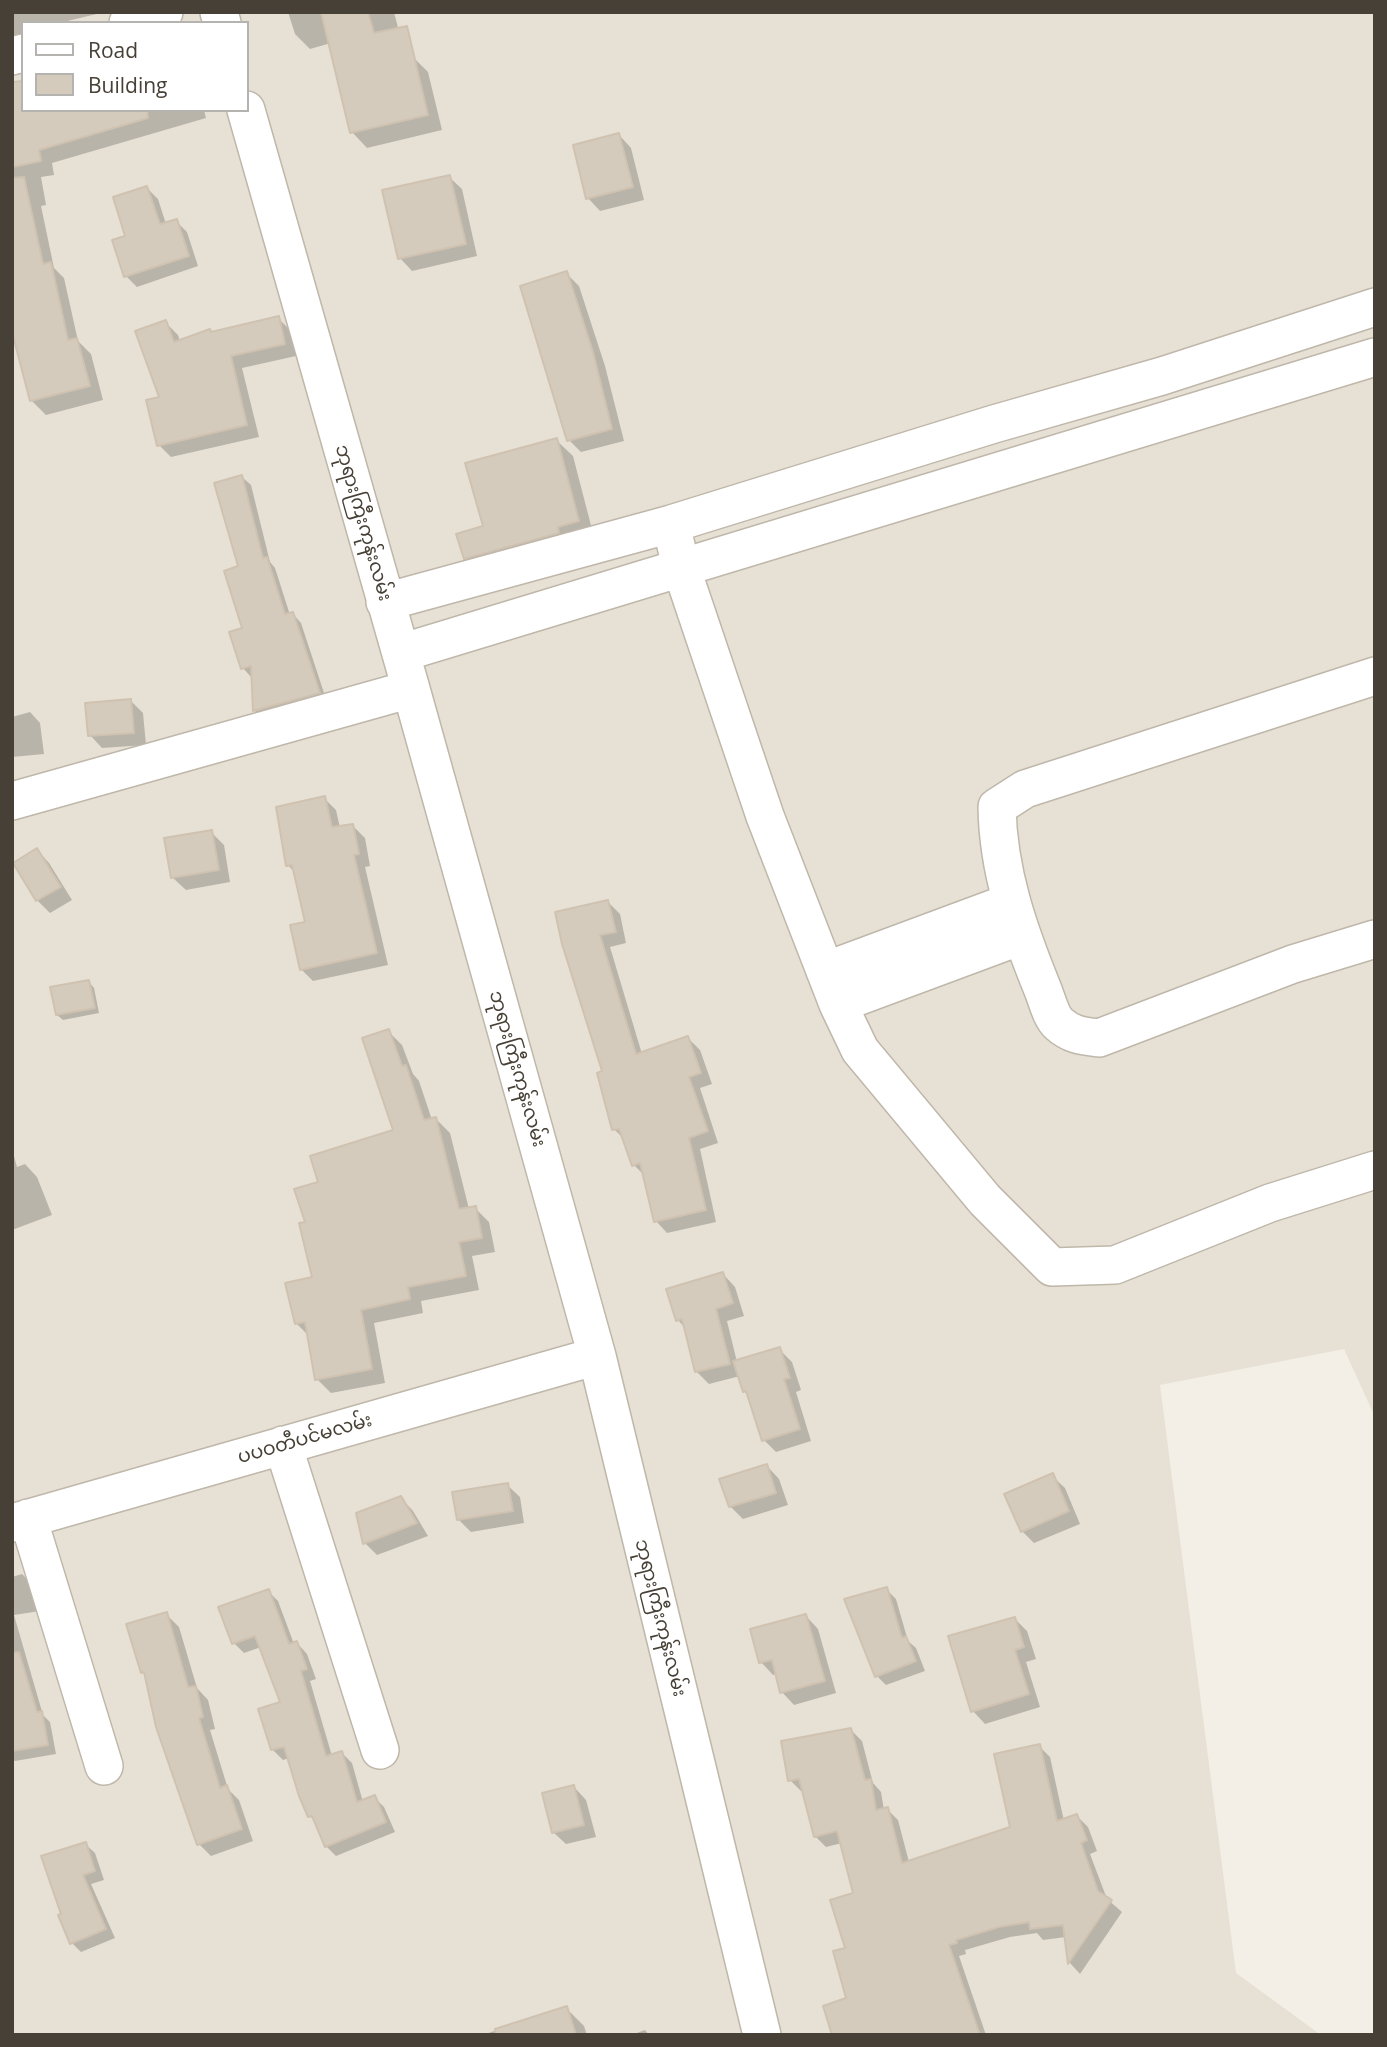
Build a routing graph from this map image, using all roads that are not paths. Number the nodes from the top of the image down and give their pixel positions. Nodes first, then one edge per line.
1 (164, 12) edge
2 (135, 21) edge
3 (247, 112) edge
4 (1375, 307) edge
5 (1375, 357) edge
6 (994, 424) junction
7 (1005, 469) junction
8 (671, 524) junction
9 (681, 567) junction
10 (385, 602) junction
11 (401, 653) junction
12 (1375, 676) edge
13 (411, 689) junction
14 (12, 801) edge
15 (1016, 919) junction
16 (1375, 939) edge
17 (825, 971) junction
18 (838, 1004) junction
19 (1375, 1170) edge
20 (597, 1356) junction
21 (283, 1445) junction
22 (20, 1520) edge
23 (380, 1750) dead end
24 (104, 1766) dead end
25 (762, 2035) edge

1 - 2 street
3 - 10 street, ဘုရားကြီးကုန်းလမ်း
4 - 6 street
5 - 7 street
6 - 7 street
6 - 8 street
7 - 9 street
8 - 9 street
8 - 10 street
9 - 11 street
9 - 17 street
10 - 11 street, ဘုရားကြီးကုန်းလမ်း
11 - 13 street, ဘုရားကြီးကုန်းလမ်း
12 - 15 street
13 - 14 street
13 - 20 street, ဘုရားကြီးကုန်းလမ်း
15 - 16 street
15 - 17 street
15 - 18 street
17 - 18 street
18 - 19 street
20 - 21 street, ပပဝတီပင်မလမ်း
20 - 25 street, ဘုရားကြီးကုန်းလမ်း
21 - 22 street, ပပဝတီပင်မလမ်း
21 - 23 street
22 - 24 street

